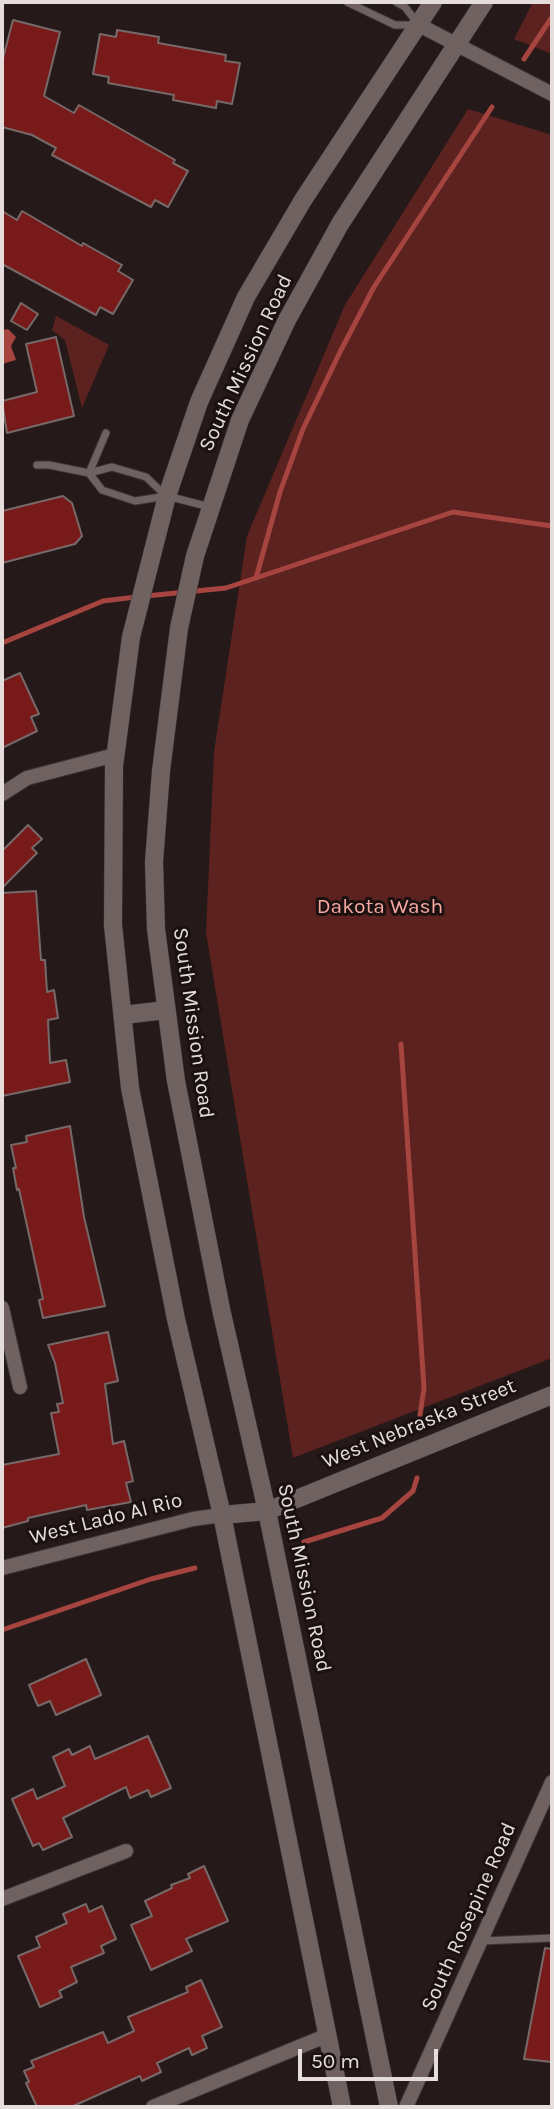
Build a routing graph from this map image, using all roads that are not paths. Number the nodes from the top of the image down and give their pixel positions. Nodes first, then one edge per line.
1 (347, 2) edge
2 (396, 2) edge
3 (433, 2) edge
4 (484, 2) edge
5 (419, 25) junction
6 (458, 44) junction
7 (552, 94) edge
8 (104, 436) dead end
9 (37, 465) dead end
10 (89, 473) junction
11 (167, 496) junction
12 (210, 507) junction
13 (115, 755) junction
14 (2, 794) edge
15 (166, 1010) junction
16 (123, 1015) junction
17 (2, 1308) edge
18 (4, 1328) edge
19 (20, 1387) dead end
20 (552, 1395) edge
21 (267, 1511) junction
22 (222, 1515) junction
23 (2, 1568) edge
24 (552, 1782) edge
25 (126, 1851) dead end
26 (2, 1899) edge
27 (552, 1938) edge
28 (481, 1941) junction
29 (328, 2035) junction
30 (153, 2107) edge
31 (342, 2107) edge
32 (389, 2107) edge
33 (406, 2107) edge

1 - 5 lane
2 - 5 lane
3 - 5 main road, South Mission Road
4 - 6 main road, South Mission Road
5 - 6 street
5 - 11 main road, South Mission Road
6 - 7 street
6 - 12 main road, South Mission Road
8 - 10 lane
9 - 10 lane
10 - 11 lane
10 - 11 lane
11 - 12 lane
11 - 13 main road, South Mission Road
12 - 15 main road, South Mission Road
13 - 14 street
13 - 16 main road, South Mission Road
15 - 16 main road
15 - 21 main road, South Mission Road
16 - 22 main road, South Mission Road
17 - 18 street
18 - 19 street
20 - 21 main road, West Nebraska Street
21 - 22 main road, West Nebraska Street
21 - 32 main road, South Mission Road
22 - 23 street, West Lado Al Rio
22 - 29 main road, South Mission Road
24 - 28 street, South Rosepine Road
25 - 26 street
27 - 28 lane
28 - 33 street, South Rosepine Road
29 - 30 street
29 - 31 main road, South Mission Road

